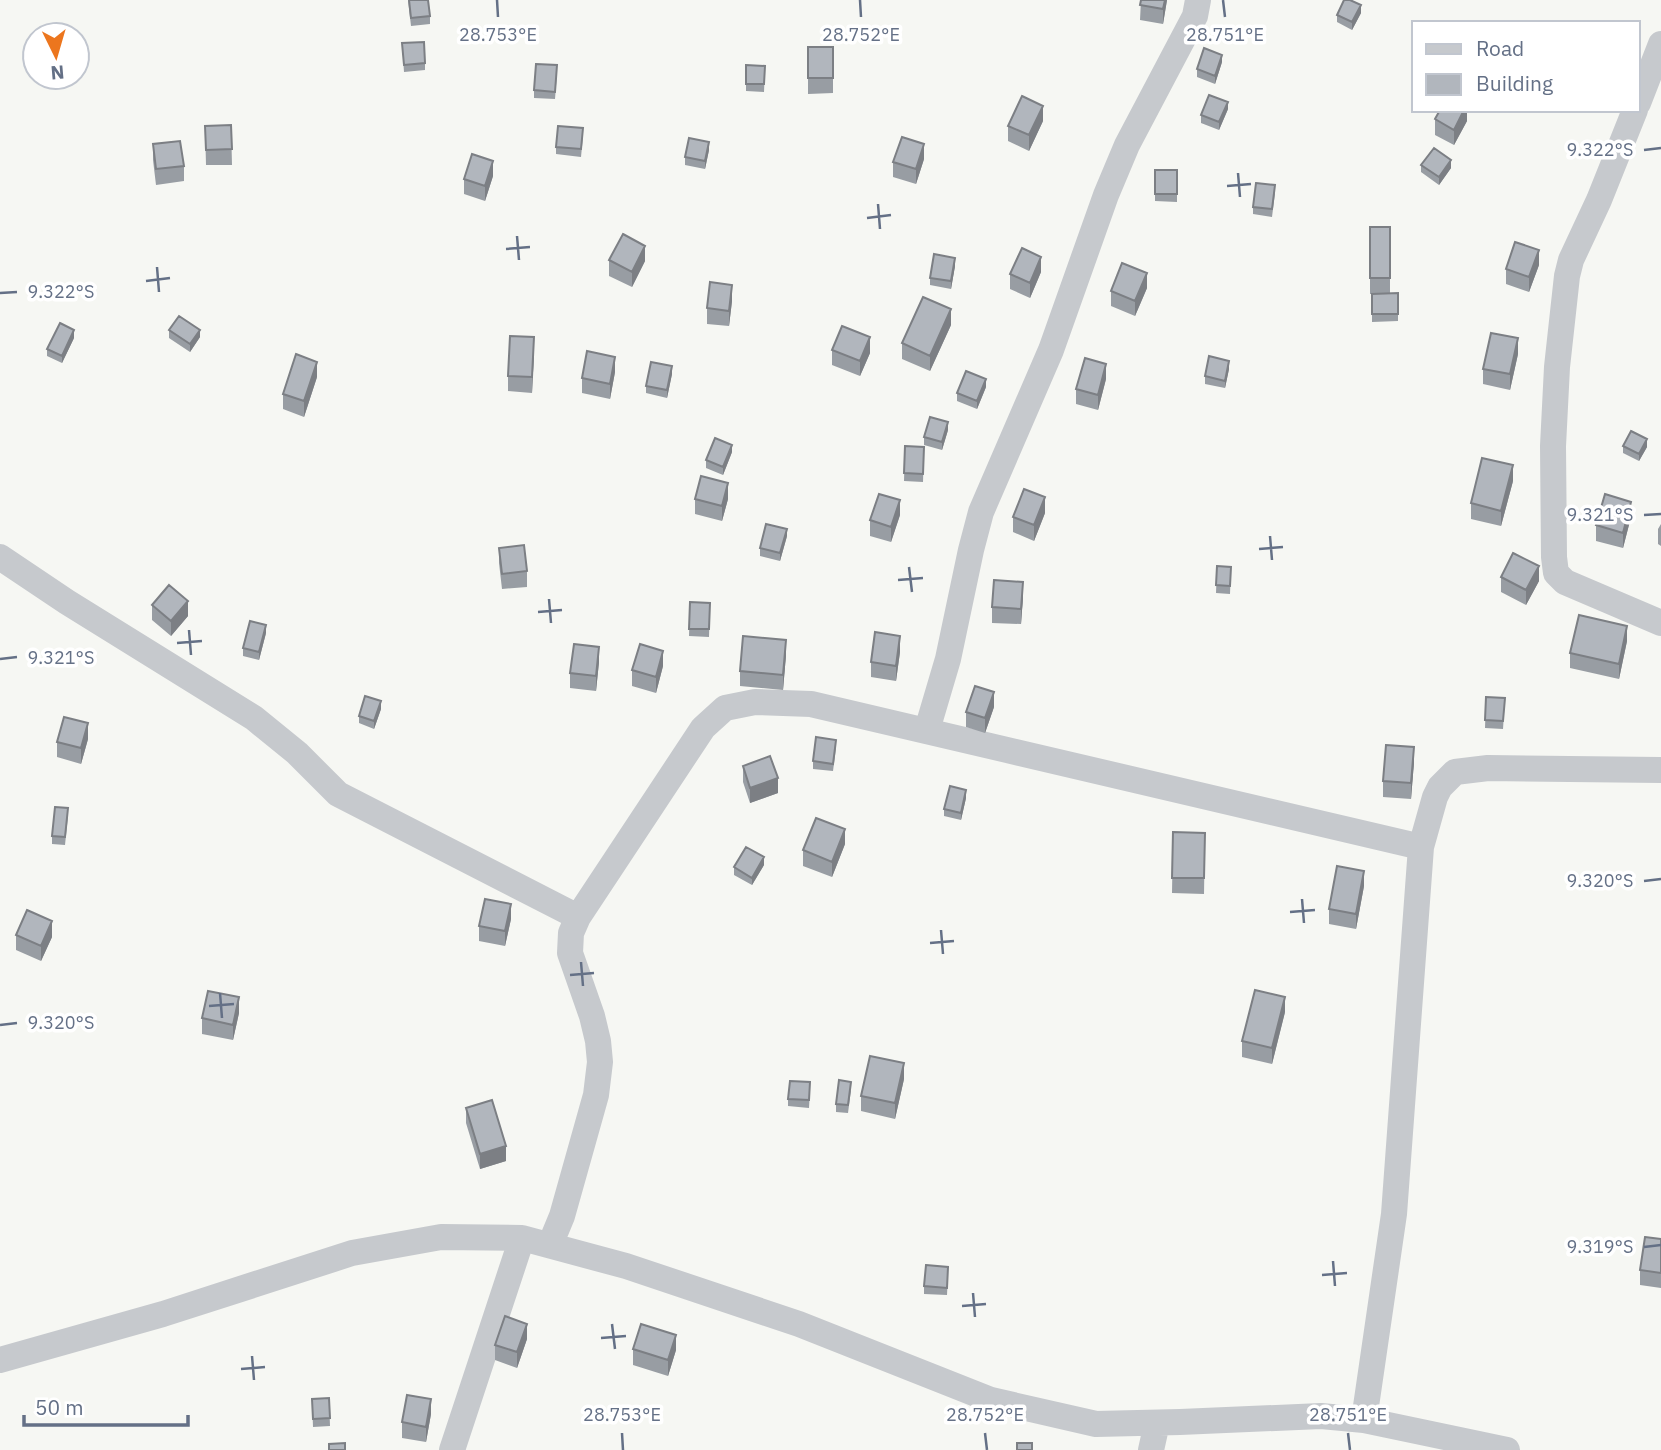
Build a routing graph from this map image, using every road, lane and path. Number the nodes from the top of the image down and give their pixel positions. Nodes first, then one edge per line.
1 (1198, 0) edge
2 (1661, 44) edge
3 (1640, 98) edge
4 (1634, 112) edge
5 (0, 557) edge
6 (1661, 623) edge
7 (927, 730) junction
8 (1661, 770) edge
9 (1421, 847) junction
10 (578, 917) junction
11 (522, 1238) junction
12 (550, 1245) junction
13 (0, 1360) edge
14 (1364, 1420) junction
15 (1157, 1423) junction
16 (452, 1450) edge
17 (1151, 1450) edge
18 (1507, 1450) edge

1 - 7 street
2 - 3 street
4 - 6 street
5 - 10 street
7 - 9 street
7 - 10 street
8 - 9 street
9 - 14 street
10 - 12 street
11 - 12 street
11 - 13 street
11 - 16 street
12 - 15 street
14 - 15 street
14 - 18 street
15 - 17 street

